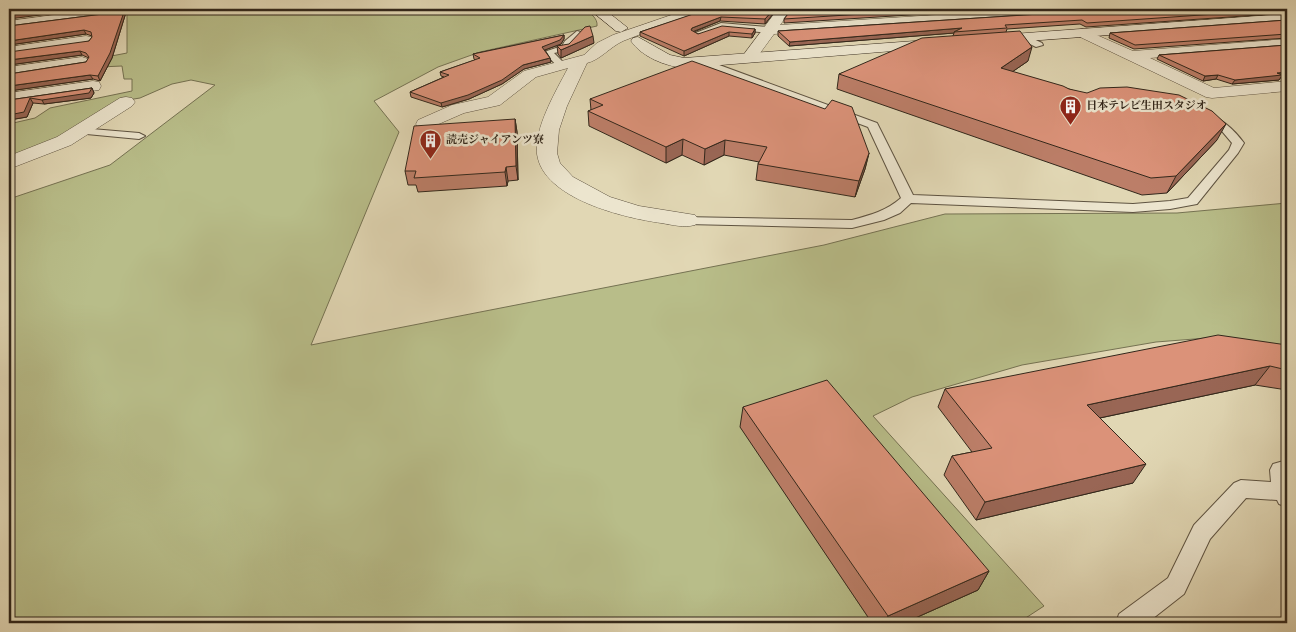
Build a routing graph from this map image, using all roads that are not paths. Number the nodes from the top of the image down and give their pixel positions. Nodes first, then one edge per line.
1 (596, 9) edge
2 (701, 9) edge
3 (785, 9) edge
4 (1084, 9) edge
5 (1238, 9) edge
6 (105, 12) edge
7 (38, 15) edge
8 (1287, 18) edge
9 (1260, 20) junction
10 (9, 24) edge
11 (621, 28) dead end
12 (768, 30) junction
13 (1287, 30) edge
14 (580, 33) edge
15 (1083, 33) junction
16 (697, 34) edge
17 (1023, 38) junction
18 (86, 40) edge
19 (638, 41) dead end
20 (974, 41) edge
21 (955, 42) edge
22 (1287, 43) edge
23 (1039, 45) dead end
24 (14, 51) edge
25 (1133, 55) junction
26 (750, 57) junction
27 (82, 62) edge
28 (703, 62) junction
29 (570, 63) junction
30 (9, 71) edge
31 (93, 86) edge
32 (1287, 86) edge
33 (9, 98) edge
34 (126, 102) dead end
35 (1196, 112) edge
36 (425, 124) edge
37 (80, 131) junction
38 (139, 136) dead end
39 (9, 163) edge
40 (908, 199) junction
41 (687, 220) joint
42 (1287, 468) edge
43 (1285, 495) edge
44 (1128, 623) edge

1 - 11 street
2 - 29 street
3 - 12 street
4 - 12 street
5 - 9 street
6 - 7 street
7 - 10 street
7 - 24 street
8 - 9 street
9 - 13 street
9 - 15 street
12 - 16 lane
12 - 26 street
14 - 29 lane
15 - 17 street
15 - 25 street
17 - 20 street
17 - 23 lane
18 - 24 street
19 - 28 street
21 - 26 street
22 - 25 street
24 - 30 street
25 - 32 street
26 - 28 street
27 - 30 street
28 - 40 lane
29 - 36 street
29 - 41 street
31 - 33 street
34 - 37 street
35 - 40 lane
37 - 38 lane
37 - 39 street
40 - 41 lane
42 - 43 lane
43 - 44 lane

